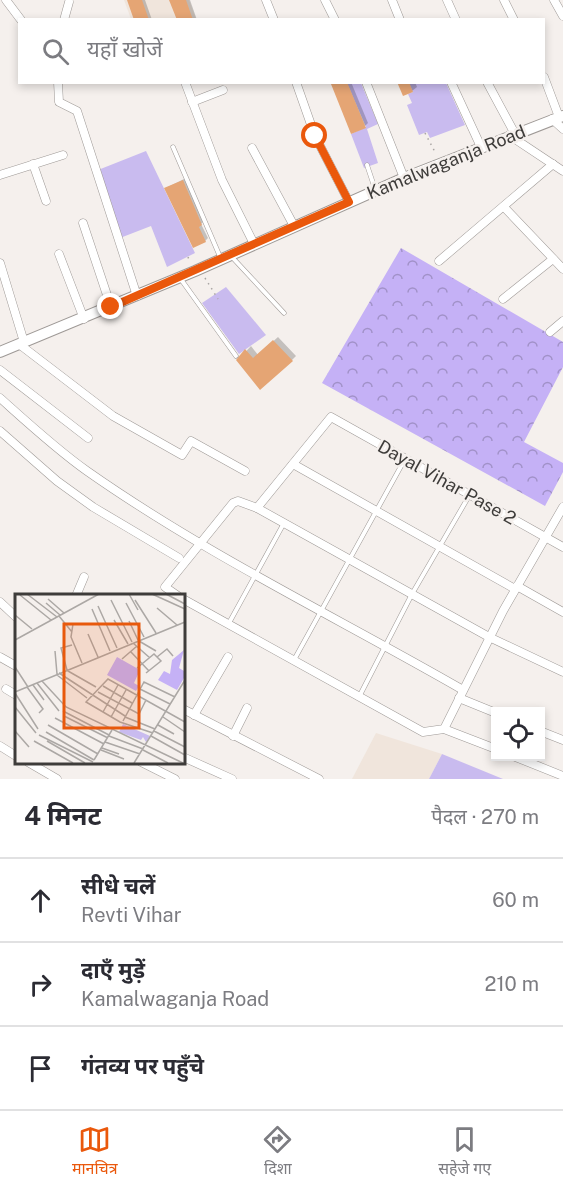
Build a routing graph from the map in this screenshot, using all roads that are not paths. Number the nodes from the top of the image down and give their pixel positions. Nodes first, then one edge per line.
1 (6, 0) edge
2 (266, 0) edge
3 (325, 0) edge
4 (392, 0) edge
5 (447, 0) edge
6 (504, 0) edge
7 (554, 0) edge
8 (69, 2) dead end
9 (563, 16) edge
10 (20, 18) edge
11 (65, 18) edge
12 (273, 18) edge
13 (334, 18) edge
14 (399, 18) edge
15 (455, 18) edge
16 (513, 18) edge
17 (545, 82) edge
18 (58, 84) edge
19 (186, 84) edge
20 (297, 84) edge
21 (367, 84) edge
22 (452, 84) edge
23 (488, 84) edge
24 (223, 90) dead end
25 (192, 102) junction
26 (558, 117) edge
27 (563, 129) edge
28 (512, 134) junction
29 (173, 147) dead end
30 (481, 147) junction
31 (252, 148) dead end
32 (63, 155) dead end
33 (33, 164) junction
34 (553, 164) junction
35 (367, 165) dead end
36 (563, 171) edge
37 (0, 175) edge
38 (404, 177) junction
39 (376, 190) junction
40 (46, 201) dead end
41 (349, 202) junction
42 (504, 207) junction
43 (83, 223) dead end
44 (294, 226) junction
45 (254, 244) junction
46 (59, 254) dead end
47 (226, 258) junction
48 (553, 259) junction
49 (439, 261) dead end
50 (0, 263) edge
51 (563, 269) edge
52 (180, 278) junction
53 (137, 296) junction
54 (503, 299) dead end
55 (111, 307) junction
56 (284, 313) dead end
57 (84, 319) junction
58 (563, 321) edge
59 (550, 332) dead end
60 (22, 343) junction
61 (0, 352) edge
62 (236, 356) dead end
63 (0, 370) edge
64 (0, 398) edge
65 (0, 431) edge
66 (88, 438) dead end
67 (405, 458) junction
68 (293, 464) junction
69 (245, 471) dead end
70 (470, 494) junction
71 (563, 507) edge
72 (257, 508) junction
73 (375, 510) junction
74 (284, 523) junction
75 (545, 538) junction
76 (200, 542) junction
77 (440, 547) junction
78 (563, 547) edge
79 (179, 558) dead end
80 (348, 558) junction
81 (256, 575) junction
82 (84, 577) dead end
83 (516, 588) junction
84 (77, 594) edge
85 (175, 594) edge
86 (412, 594) junction
87 (184, 600) edge
88 (0, 602) edge
89 (320, 609) junction
90 (563, 612) edge
91 (15, 616) edge
92 (229, 624) junction
93 (489, 637) junction
94 (386, 646) junction
95 (0, 657) edge
96 (228, 657) dead end
97 (294, 660) junction
98 (15, 665) edge
99 (563, 672) edge
100 (6, 689) dead end
101 (463, 690) junction
102 (15, 694) edge
103 (358, 697) junction
104 (459, 698) junction
105 (247, 708) dead end
106 (184, 710) edge
107 (491, 710) edge
108 (194, 715) junction
109 (444, 729) junction
110 (545, 733) edge
111 (233, 736) junction
112 (563, 740) edge
113 (0, 746) edge
114 (491, 748) edge
115 (15, 755) edge
116 (184, 757) edge
117 (526, 761) edge
118 (31, 764) edge
119 (145, 764) edge
120 (563, 776) edge
121 (57, 779) edge
122 (175, 779) edge
123 (232, 779) edge
124 (319, 779) edge

1 - 10 street
2 - 12 street
3 - 13 street
4 - 14 street
5 - 15 street
6 - 16 street
7 - 9 street
8 - 11 street
17 - 26 street
18 - 53 street
19 - 25 street
20 - 41 street
21 - 38 street
22 - 30 street
23 - 28 street
24 - 25 street
25 - 45 street
26 - 27 street
26 - 28 main road, Kamalwaganja Road
28 - 30 main road, Kamalwaganja Road
28 - 34 street
29 - 47 lane
30 - 38 main road, Kamalwaganja Road
31 - 44 street
32 - 33 street
33 - 37 street
33 - 40 street
34 - 36 street
34 - 42 street
35 - 39 lane
38 - 39 main road, Kamalwaganja Road
39 - 41 main road, Kamalwaganja Road
41 - 44 main road, Kamalwaganja Road
42 - 48 street
42 - 49 street
43 - 55 street
44 - 45 main road, Kamalwaganja Road
45 - 47 main road, Kamalwaganja Road
46 - 57 street
47 - 52 main road, Kamalwaganja Road
47 - 56 lane
48 - 51 street
48 - 54 street
50 - 60 street
52 - 53 main road, Kamalwaganja Road
52 - 62 lane
53 - 55 main road, Kamalwaganja Road
55 - 57 main road, Kamalwaganja Road
57 - 60 main road, Kamalwaganja Road
58 - 59 street
60 - 61 main road, Kamalwaganja Road
60 - 69 street
63 - 66 street
64 - 76 street
65 - 79 street
67 - 68 street, Dayal Vihar Pase 2
67 - 70 street, Dayal Vihar Pase 2
67 - 73 lane
68 - 72 street
68 - 73 street
70 - 75 street, Dayal Vihar Pase 2
70 - 77 lane
71 - 75 street
72 - 74 street
72 - 76 street
73 - 77 street
73 - 80 lane
74 - 80 street
74 - 81 lane
75 - 78 street, Dayal Vihar Pase 2
75 - 83 street
76 - 81 street
76 - 85 street
77 - 83 street
77 - 86 lane
80 - 86 street
80 - 89 lane
81 - 89 street
81 - 92 lane
82 - 84 street
83 - 90 street
83 - 93 street
86 - 93 street
86 - 94 lane
87 - 92 street
88 - 91 street
89 - 94 street
89 - 97 lane
92 - 97 street
93 - 99 street
93 - 101 street
94 - 101 street
94 - 103 lane
95 - 98 street
96 - 108 street
97 - 103 street
100 - 102 street
101 - 104 street
103 - 109 street
104 - 107 street
104 - 109 street
105 - 111 street
106 - 108 street
108 - 111 street
109 - 114 street
110 - 112 street
111 - 124 street
113 - 115 street
116 - 123 street
117 - 120 street
118 - 121 street
119 - 122 street

